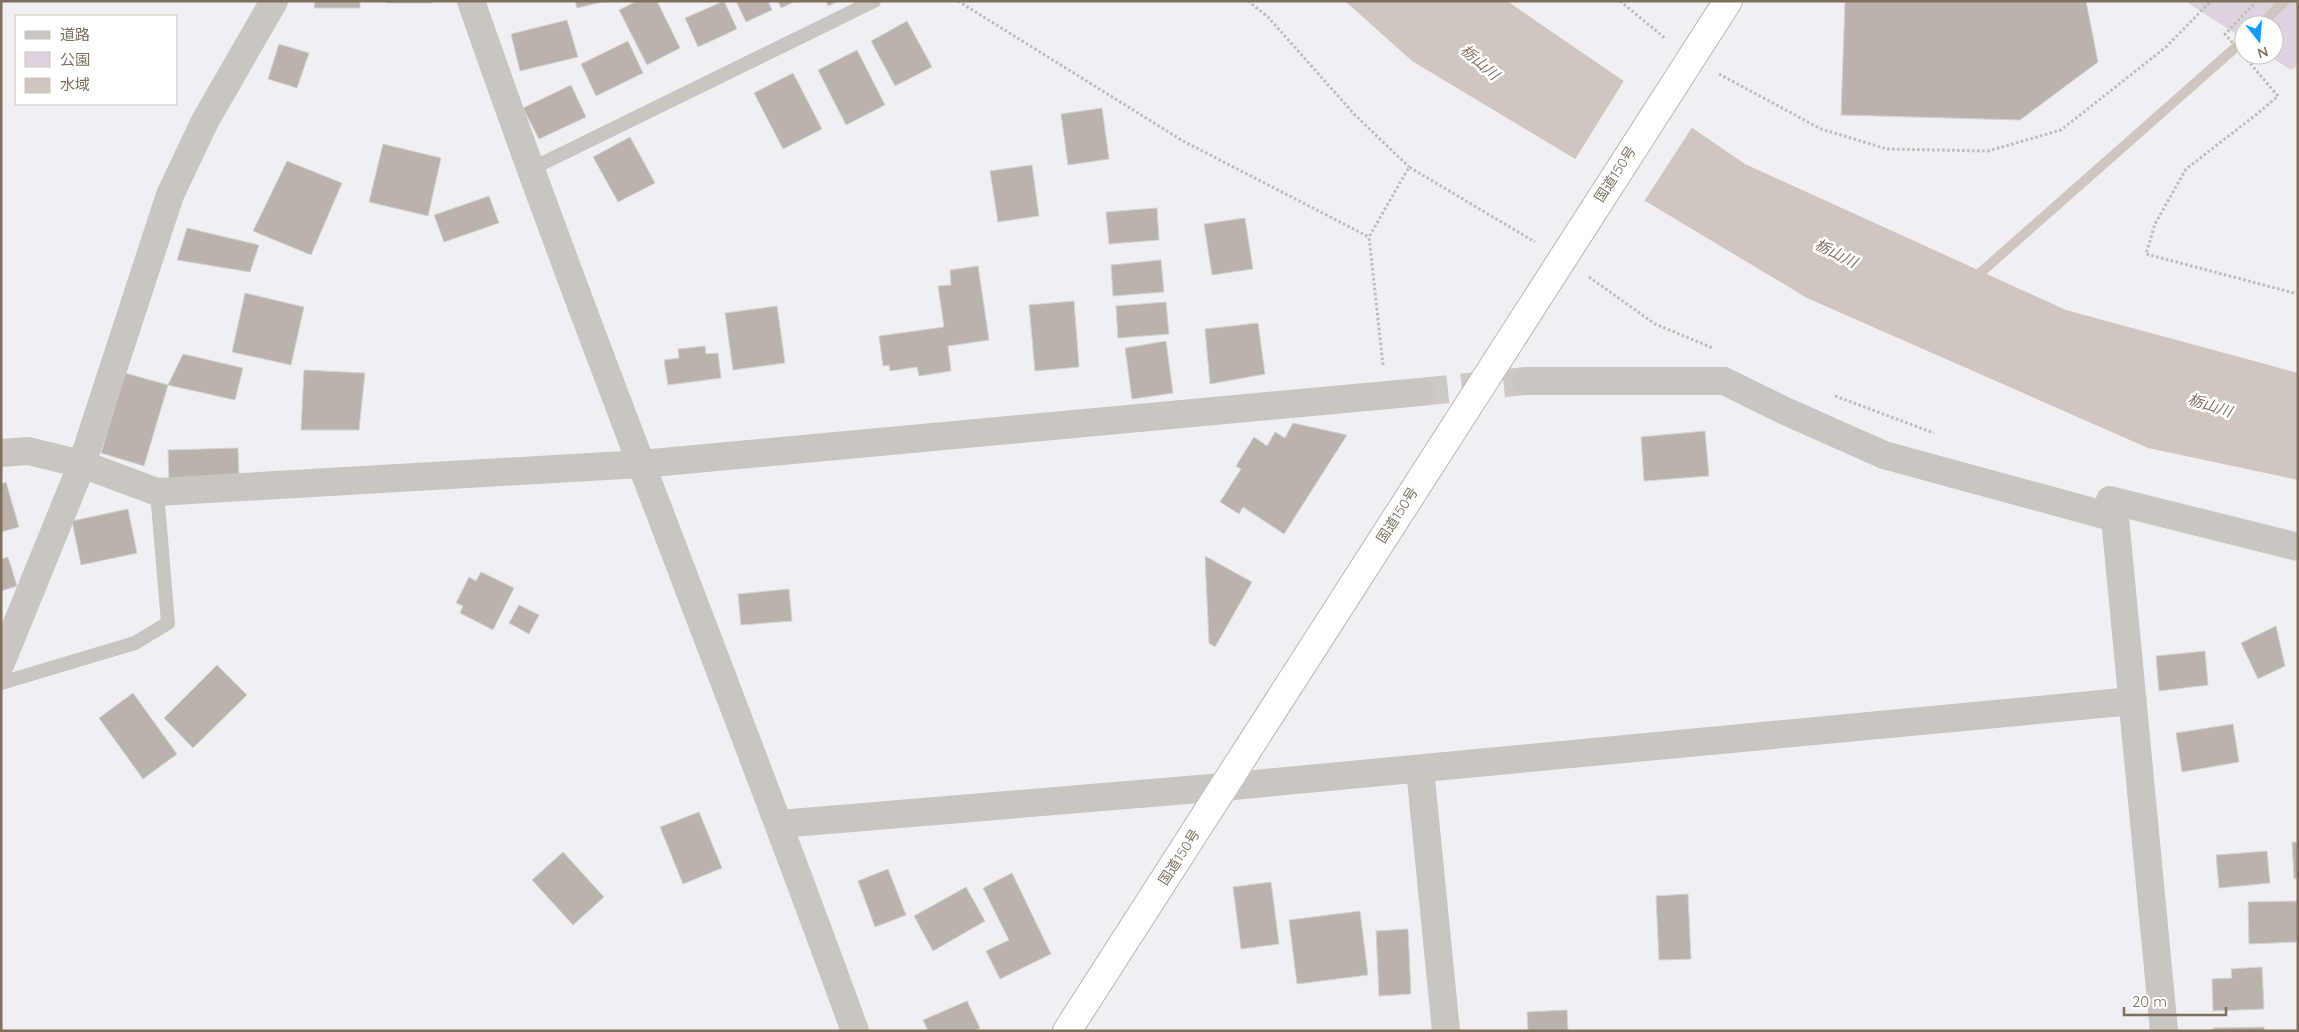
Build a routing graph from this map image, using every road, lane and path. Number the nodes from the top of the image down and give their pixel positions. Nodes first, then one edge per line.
1 (274, 1) edge
2 (471, 1) edge
3 (874, 1) edge
4 (958, 1) edge
5 (1248, 1) edge
6 (1620, 1) edge
7 (1728, 1) edge
8 (2211, 1) edge
9 (2257, 1) edge
10 (1691, 59) junction
11 (1409, 167) junction
12 (529, 170) junction
13 (1369, 237) junction
14 (1562, 257) junction
15 (2298, 294) edge
16 (1716, 349) dead end
17 (1526, 382) tunnel mouth
18 (1420, 392) tunnel mouth
19 (1832, 394) dead end
20 (1387, 396) junction
21 (1943, 437) dead end
22 (1, 452) edge
23 (82, 464) junction
24 (641, 464) junction
25 (157, 492) junction
26 (2115, 518) junction
27 (2298, 547) edge
28 (1, 663) edge
29 (1, 683) edge
30 (2133, 701) junction
31 (1420, 769) junction
32 (1223, 788) junction
33 (780, 824) junction
34 (855, 1031) edge
35 (1067, 1031) edge
36 (1446, 1031) edge
37 (2164, 1031) edge

1 - 23 street
2 - 12 street
3 - 12 lane
4 - 13 path
5 - 11 path
6 - 10 path
7 - 10 highway, 国道150号
8 - 10 path
9 - 15 path
10 - 14 highway, 国道150号
11 - 13 path
11 - 14 path
12 - 24 street
13 - 20 path
14 - 16 path
14 - 32 highway, 国道150号
17 - 26 street
18 - 20 street
19 - 21 path
20 - 24 street
22 - 23 street
23 - 25 street
23 - 28 street
24 - 25 street
24 - 33 street
25 - 29 lane
26 - 27 street
26 - 30 street
30 - 31 street
30 - 37 street
31 - 32 street
31 - 36 street
32 - 33 street
32 - 35 highway, 国道150号
33 - 34 street

